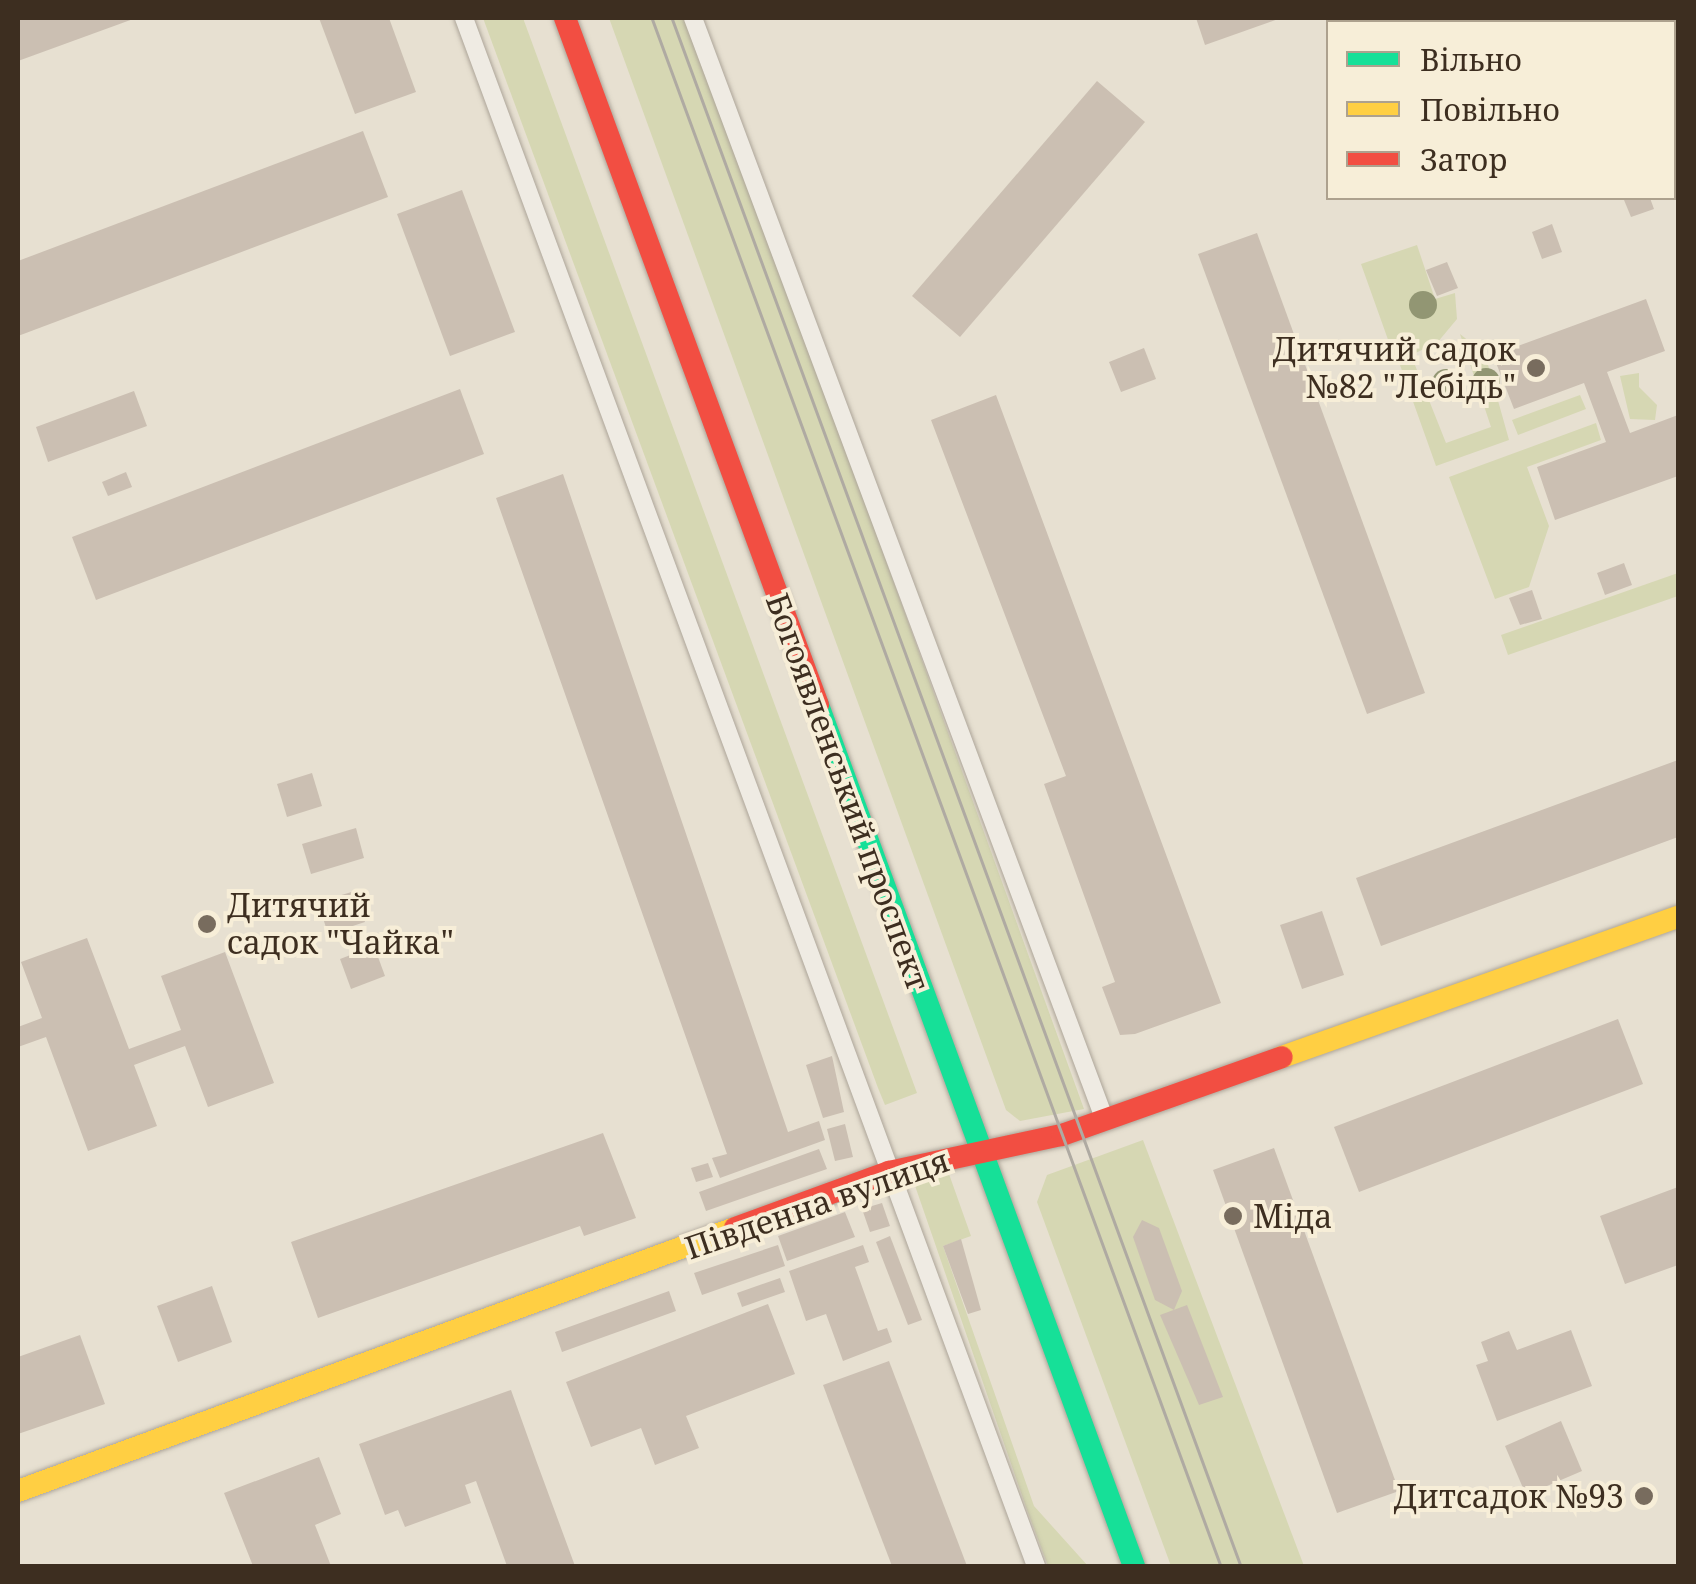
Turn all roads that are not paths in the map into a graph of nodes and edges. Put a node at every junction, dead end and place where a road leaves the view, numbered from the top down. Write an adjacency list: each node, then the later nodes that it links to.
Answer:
1 (464, 18): 7 (lane)
2 (564, 18): 6 (street, Богоявленський проспект)
3 (693, 18): 5 (lane)
4 (1678, 917): 5 (street, Південна вулиця)
5 (1104, 1119): 6 (street, Південна вулиця)
6 (980, 1151): 7 (street, Південна вулиця); 10 (street, Богоявленський проспект)
7 (889, 1172): 8 (street, Південна вулиця); 9 (lane)
8 (18, 1491)
9 (1036, 1566)
10 (1134, 1566)

